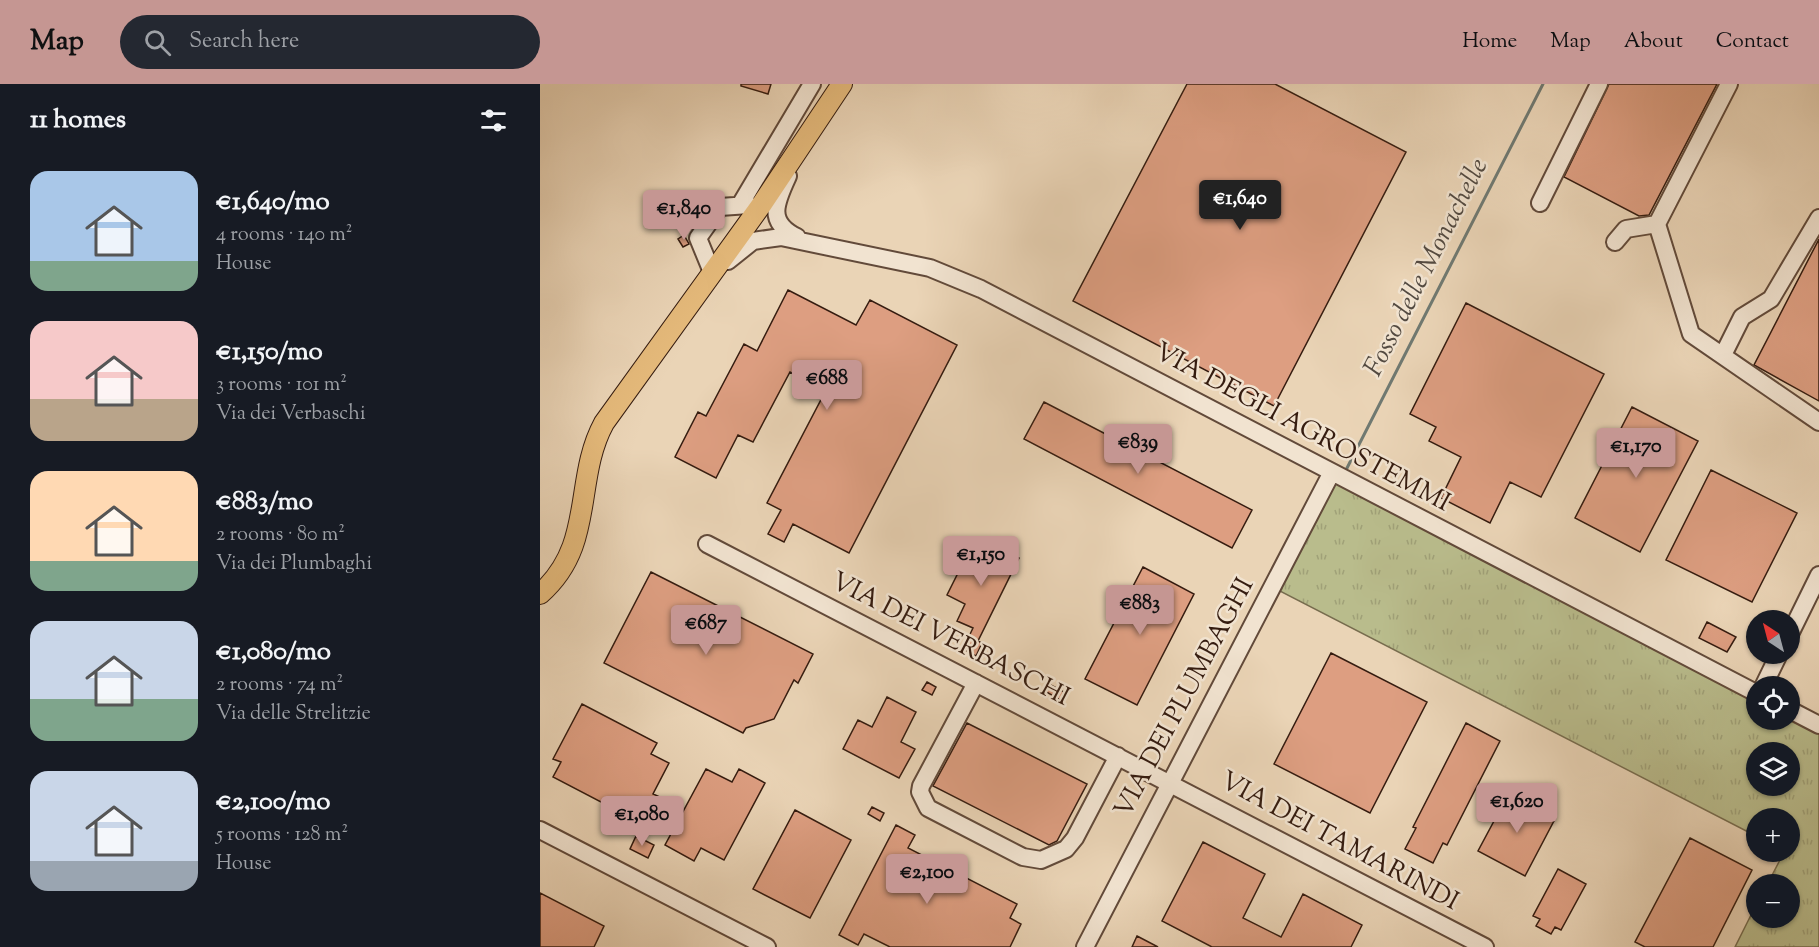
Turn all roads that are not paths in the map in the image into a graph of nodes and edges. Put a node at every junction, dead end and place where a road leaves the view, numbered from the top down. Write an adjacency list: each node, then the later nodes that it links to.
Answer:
1 (812, 84): 8 (street)
2 (842, 84): 5 (main road)
3 (1599, 84): 6 (street)
4 (1730, 84): 10 (street)
5 (803, 145): 7 (main road); 12 (street, VIA DEGLI AGROSTEMMI)
6 (1540, 203)
7 (762, 204): 8 (street); 13 (main road)
8 (740, 206): 13 (street)
9 (1819, 218): 15 (street)
10 (1657, 224): 11 (street); 15 (street)
11 (1615, 242)
12 (812, 243): 14 (street, VIA DEGLI AGROSTEMMI); 17 (street, VIA DEGLI AGROSTEMMI)
13 (712, 272): 14 (main road)
14 (683, 310): 20 (main road)
15 (1723, 355): 16 (street)
16 (1819, 422)
17 (1332, 472): 23 (street, VIA DEGLI AGROSTEMMI); 27 (street, VIA DEI PLUMBAGHI)
18 (707, 544): 22 (street, VIA DEI VERBASCHI)
19 (1819, 575): 21 (street)
20 (540, 594)
21 (1800, 614)
22 (976, 683): 26 (street, VIA DEI VERBASCHI); 26 (street)
23 (1746, 688)
24 (1800, 715): 25 (street)
25 (1819, 725)
26 (1118, 756): 27 (street, VIA DEI VERBASCHI)
27 (1170, 782): 30 (street, VIA DEI PLUMBAGHI); 31 (street, VIA DEI TAMARINDI)
28 (540, 830): 29 (street)
29 (767, 947)
30 (1085, 947)
31 (1485, 947)

